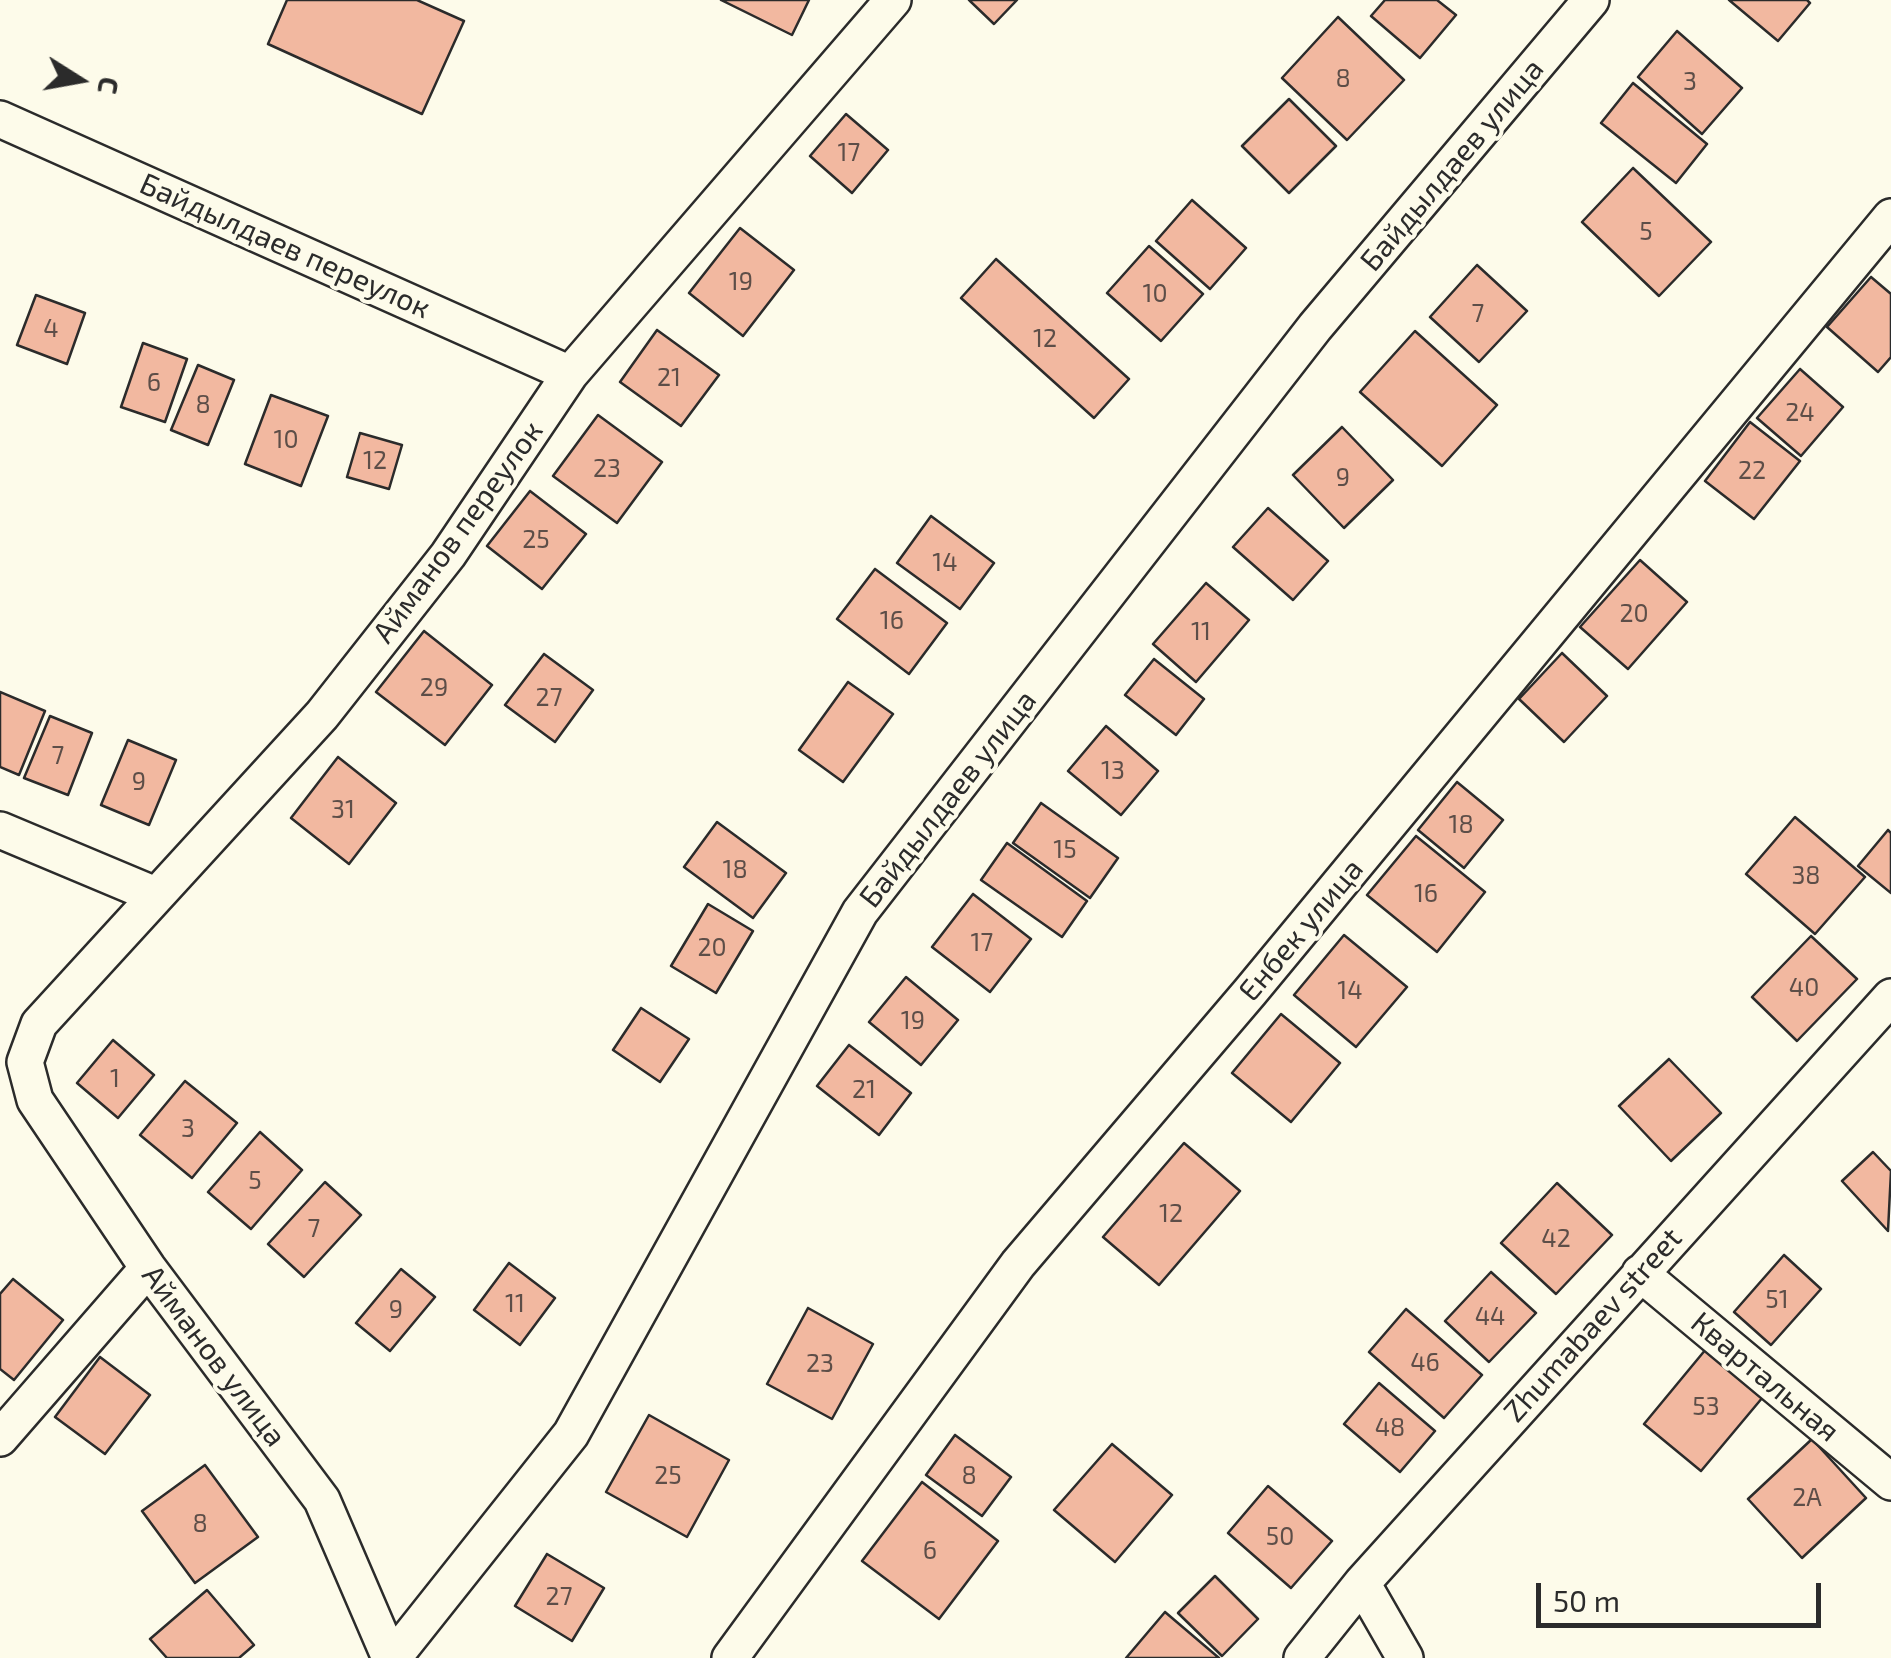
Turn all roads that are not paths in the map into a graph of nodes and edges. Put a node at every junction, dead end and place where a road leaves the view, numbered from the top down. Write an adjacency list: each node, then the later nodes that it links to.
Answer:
1 (893, 0): 5 (street, Айманов переулок)
2 (1591, 0): 15 (street, Байдылдаев улица)
3 (0, 119): 5 (street, Байдылдаев переулок)
4 (1891, 217): 16 (street, Енбек улица)
5 (570, 374): 7 (street, Айманов переулок)
6 (0, 830): 7 (street)
7 (156, 895): 9 (street, Айманов переулок)
8 (1891, 997): 11 (street, Zhumabaev street)
9 (26, 1062): 10 (street, Айманов улица)
10 (148, 1268): 12 (street); 15 (street, Айманов улица)
11 (1640, 1273): 13 (street, Квартальная); 14 (street, Zhumabaev street)
12 (0, 1438)
13 (1891, 1482)
14 (1362, 1583): 17 (street, Zhumabaev street); 18 (street)
15 (391, 1658)
16 (730, 1658)
17 (1302, 1658)
18 (1405, 1658)

